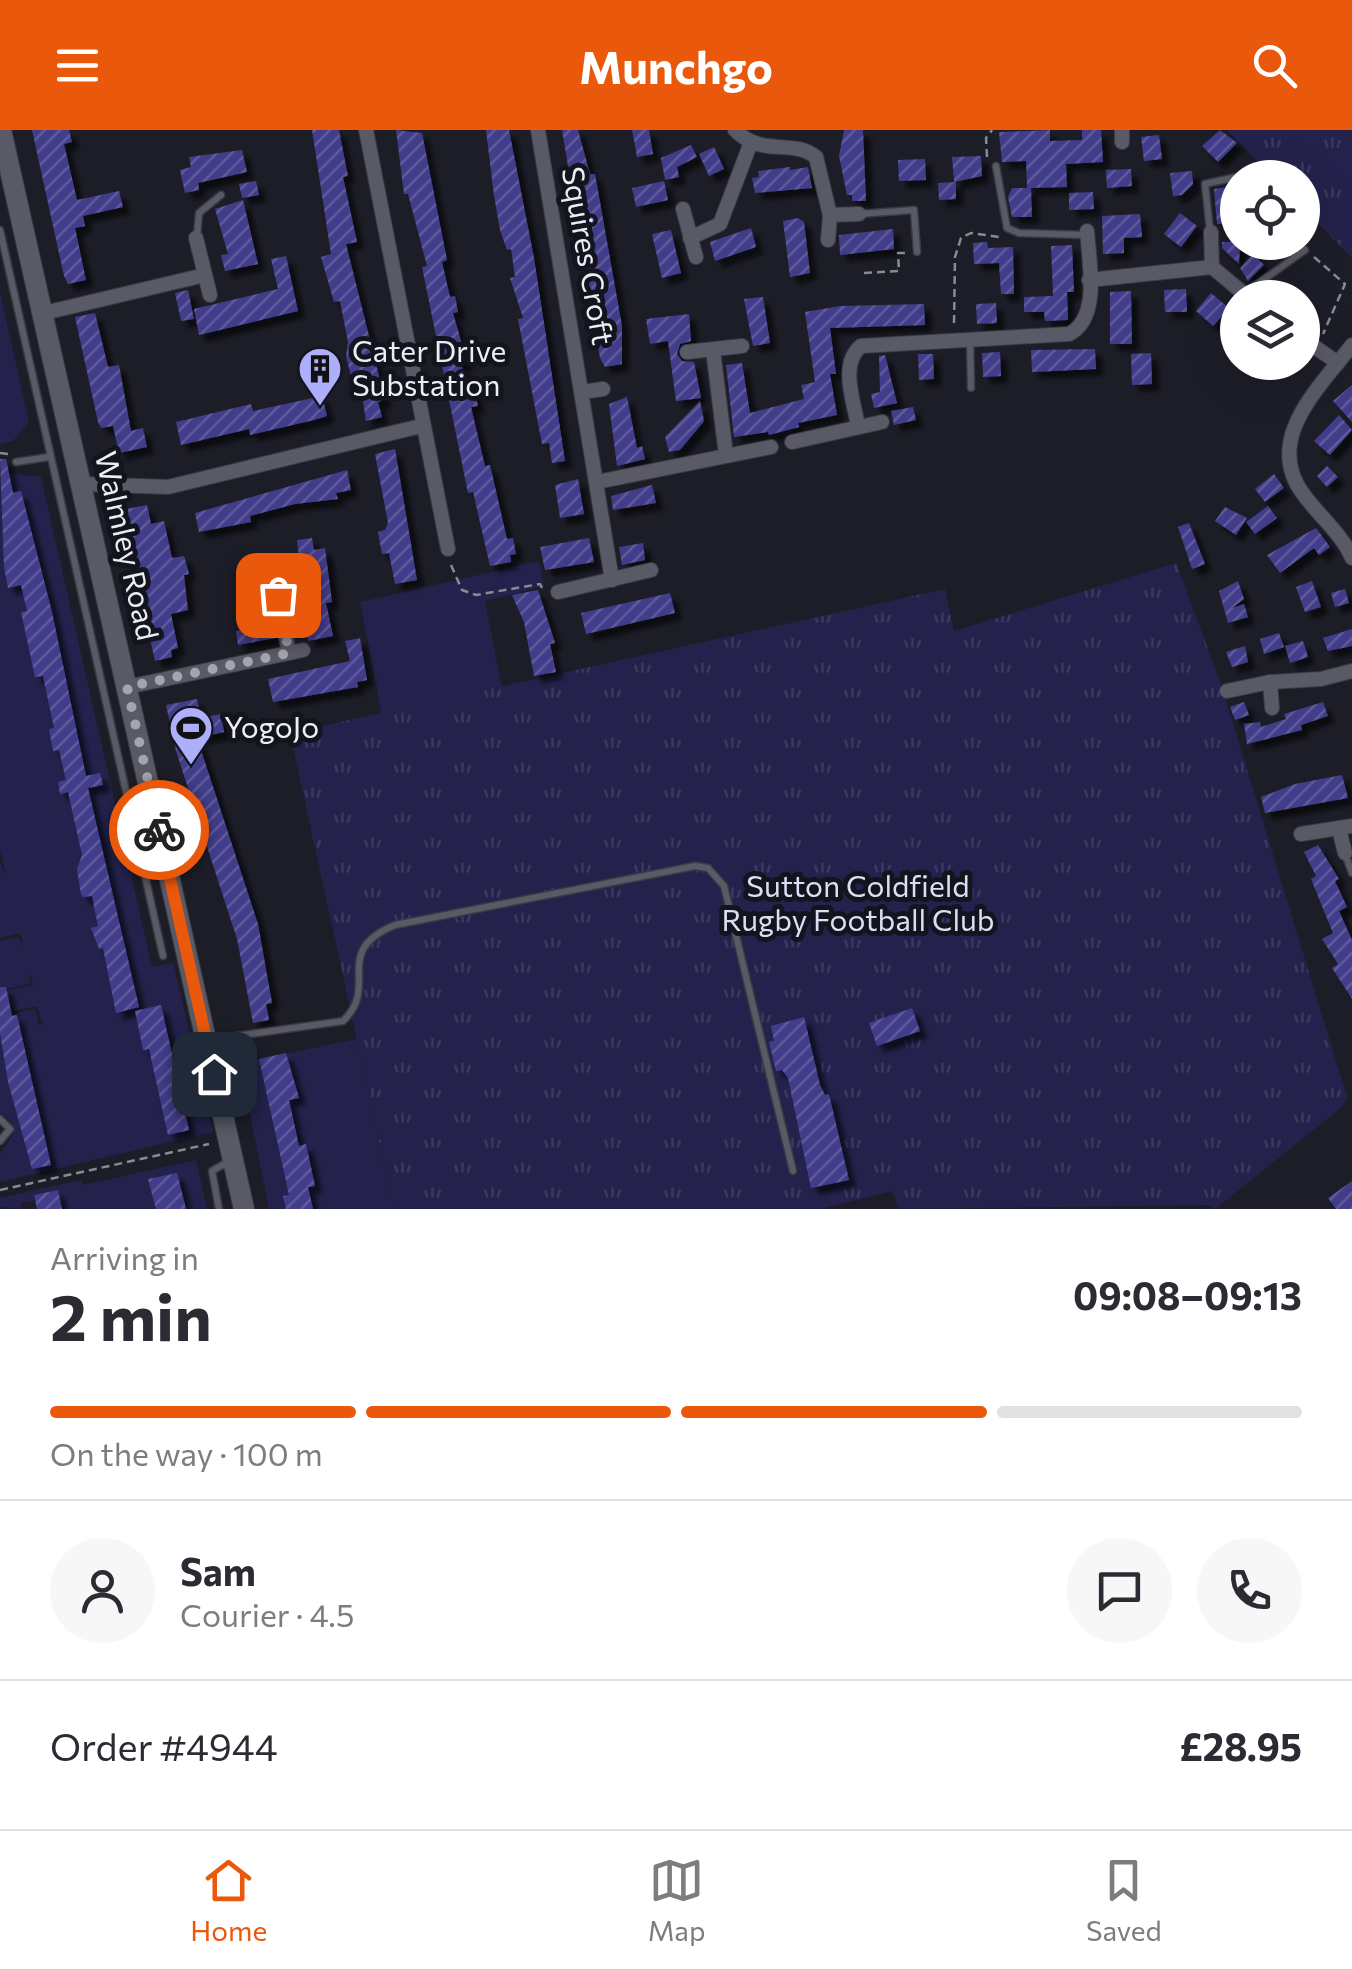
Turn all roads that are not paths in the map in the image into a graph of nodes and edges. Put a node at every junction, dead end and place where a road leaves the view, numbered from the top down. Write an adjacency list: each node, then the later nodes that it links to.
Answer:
1 (1, 130): 29 (main road, Walmley Road)
2 (366, 130): 41 (street)
3 (538, 130): 39 (street, Squires Croft)
4 (735, 130): 5 (street)
5 (750, 145): 12 (street); 18 (street)
6 (996, 166): 10 (lane)
7 (1220, 181): 15 (lane)
8 (222, 194): 17 (lane)
9 (992, 199): 10 (lane)
10 (1001, 199): 16 (lane)
11 (683, 209): 18 (street)
12 (830, 214): 13 (street); 19 (street)
13 (859, 214): 20 (lane)
14 (0, 230): 46 (lane)
15 (1211, 232): 23 (street)
16 (1087, 233): 25 (street)
17 (196, 238): 24 (street)
18 (690, 238): 21 (street)
19 (828, 240)
20 (917, 252)
21 (696, 257)
22 (1292, 260): 27 (lane)
23 (1212, 267): 25 (street); 26 (street)
24 (205, 275): 28 (street); 29 (street)
25 (1089, 280): 30 (street)
26 (1227, 280)
27 (1267, 280)
28 (210, 296)
29 (44, 313): 49 (main road, Walmley Road)
30 (970, 339): 38 (lane); 42 (street)
31 (1352, 345): 36 (street)
32 (742, 346): 33 (street)
33 (712, 350): 35 (street); 45 (street)
34 (1320, 350): 36 (street)
35 (687, 352)
36 (1338, 363): 52 (street)
37 (603, 388): 39 (street, Squires Croft)
38 (972, 388)
39 (582, 392): 50 (street, Squires Croft)
40 (882, 422): 42 (street)
41 (421, 426): 49 (street); 51 (street)
42 (858, 426): 43 (street)
43 (792, 442)
44 (771, 447): 45 (street)
45 (726, 455): 50 (street)
46 (49, 457): 47 (lane); 48 (lane)
47 (16, 462)
48 (52, 470): 49 (lane); 67 (lane)
49 (80, 474): 59 (main road, Walmley Road)
50 (596, 482): 54 (street, Squires Croft)
51 (448, 549)
52 (1351, 550)
53 (650, 570): 54 (street)
54 (612, 580): 55 (street)
55 (558, 592)
56 (278, 595): 59 (street)
57 (1352, 671): 58 (street)
58 (1270, 682): 60 (street); 61 (street)
59 (127, 687): 66 (main road, Walmley Road)
60 (1227, 691)
61 (1272, 708)
62 (1345, 827): 63 (street); 64 (street)
63 (1301, 834)
64 (1345, 853): 65 (lane)
65 (1352, 873)
66 (183, 938): 67 (lane); 69 (main road, Walmley Road)
67 (160, 944): 68 (lane)
68 (163, 956)
69 (206, 1040): 72 (main road, Walmley Road); 73 (lane)
70 (0, 1119): 71 (lane)
71 (0, 1141)
72 (232, 1159): 74 (lane); 75 (main road, Walmley Road)
73 (793, 1171)
74 (218, 1209)
75 (244, 1209)

